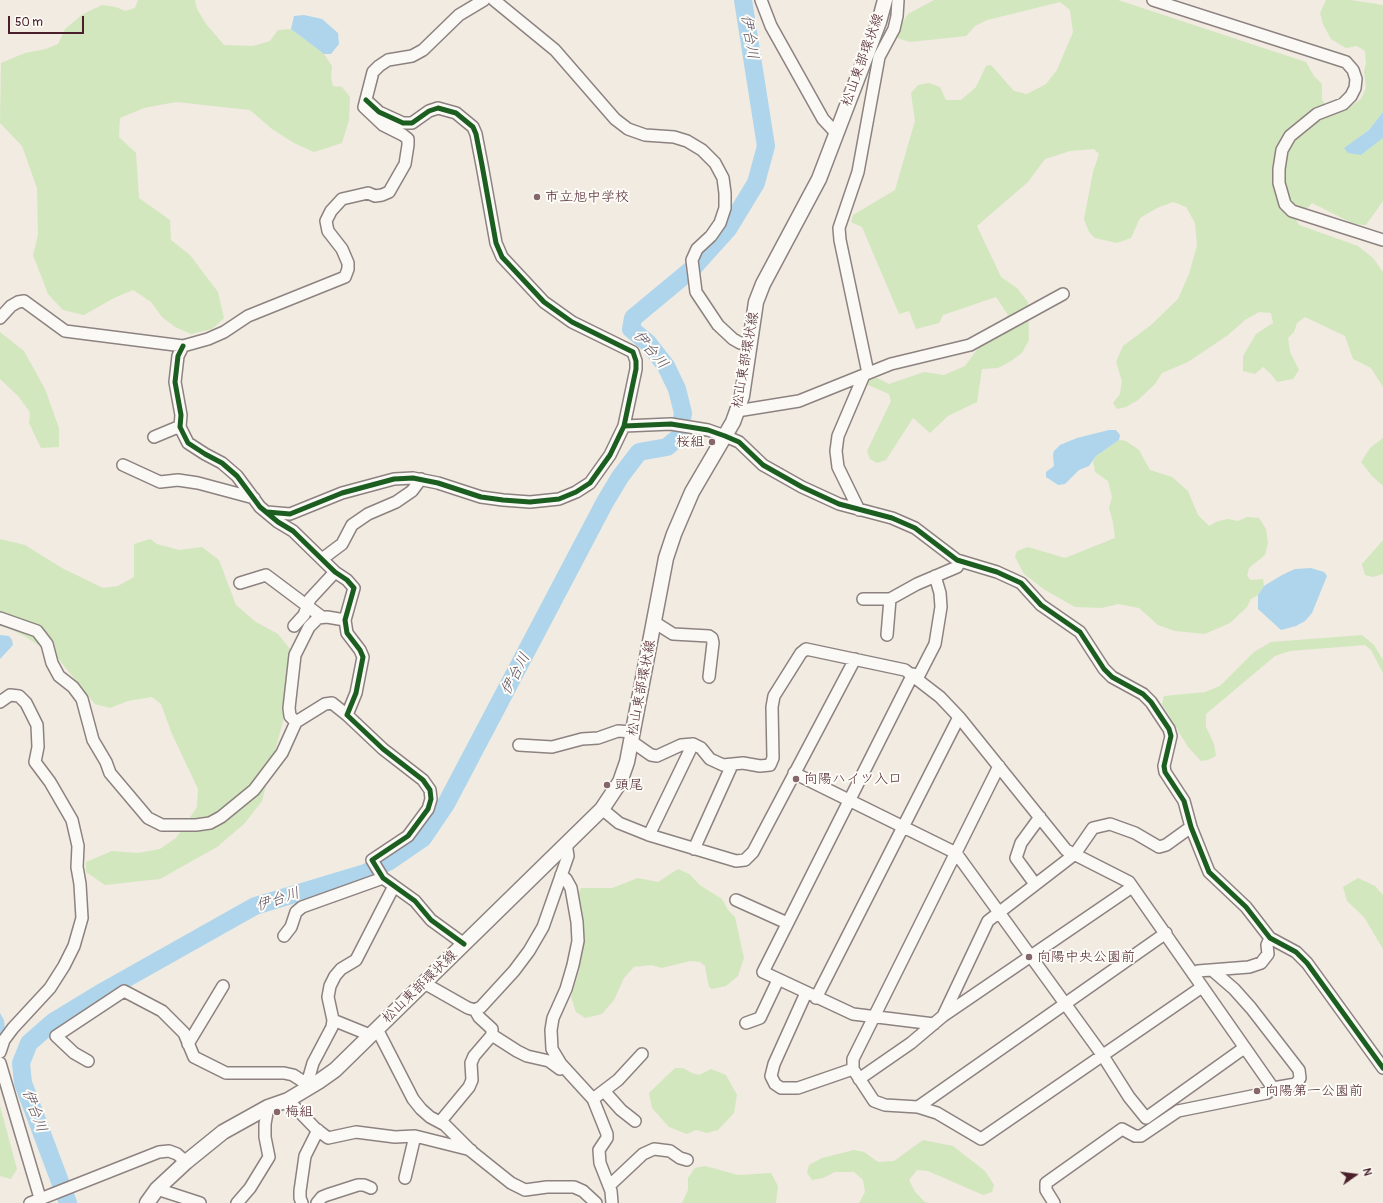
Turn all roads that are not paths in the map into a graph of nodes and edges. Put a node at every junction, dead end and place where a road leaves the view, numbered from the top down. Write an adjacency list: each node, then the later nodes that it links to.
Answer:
1 (484, 0): 7 (street)
2 (494, 0): 12 (street)
3 (761, 0): 8 (street)
4 (885, 0): 8 (main road, 松山東部環状線)
5 (898, 0): 14 (street)
6 (1153, 0): 9 (street)
7 (366, 100): 13 (street); 17 (street)
8 (836, 134): 12 (main road, 松山東部環状線)
9 (1383, 240)
10 (1063, 294): 14 (street)
11 (0, 318): 13 (street)
12 (749, 343): 15 (main road, 松山東部環状線)
13 (184, 346): 16 (street)
14 (866, 374): 15 (street); 23 (street)
15 (738, 411): 18 (main road, 松山東部環状線)
16 (175, 425): 19 (street); 22 (street)
17 (624, 426): 18 (street); 21 (street)
18 (725, 436): 23 (street); 36 (main road, 松山東部環状線)
19 (154, 437)
20 (123, 465): 22 (street)
21 (421, 479): 24 (street); 25 (street)
22 (254, 498): 24 (street)
23 (859, 510): 26 (street)
24 (267, 512): 25 (street)
25 (322, 559): 27 (street)
26 (960, 561): 28 (street); 55 (street)
27 (335, 572): 32 (street); 35 (street)
28 (935, 576): 30 (street); 41 (street)
29 (240, 583): 32 (street)
30 (890, 599): 31 (street); 38 (street)
31 (863, 600)
32 (308, 605): 34 (street); 37 (street)
33 (0, 618): 45 (street)
34 (322, 618): 35 (street); 45 (street)
35 (346, 620): 43 (street)
36 (654, 622): 40 (street); 46 (main road, 松山東部環状線)
37 (294, 626)
38 (887, 635)
39 (855, 659): 41 (street); 49 (street); 51 (street)
40 (708, 677)
41 (915, 677): 44 (street); 52 (street)
42 (0, 702): 93 (street)
43 (347, 715): 45 (street); 63 (street)
44 (959, 717): 50 (street); 56 (street)
45 (296, 722)
46 (632, 737): 47 (street); 48 (street); 53 (main road, 松山東部環状線)
47 (693, 744): 49 (street); 57 (street)
48 (519, 745)
49 (732, 764): 59 (street)
50 (999, 766): 54 (street); 60 (street)
51 (794, 773): 52 (street); 59 (street)
52 (849, 801): 56 (street); 69 (street)
53 (602, 809): 57 (street); 58 (main road, 松山東部環状線)
54 (1040, 817): 61 (street); 64 (street)
55 (1191, 827): 61 (street); 72 (street)
56 (903, 828): 60 (street); 81 (street)
57 (649, 835): 59 (street)
58 (566, 843): 62 (street); 73 (main road, 松山東部環状線)
59 (694, 849)
60 (956, 853): 68 (street); 85 (street)
61 (1075, 854): 64 (street); 66 (street)
62 (561, 875): 83 (street); 100 (street)
63 (382, 876): 65 (street); 71 (street)
64 (1035, 884): 68 (street)
65 (394, 886): 73 (street); 86 (street)
66 (1132, 887): 70 (street); 74 (street)
67 (736, 900): 69 (street)
68 (998, 912): 74 (street); 84 (street)
69 (787, 923): 77 (street)
70 (1166, 933): 76 (street); 82 (street)
71 (284, 936)
72 (1270, 938): 75 (street); 98 (street)
73 (464, 944): 78 (main road, 松山東部環状線)
74 (1031, 958): 82 (street); 84 (street)
75 (1212, 970): 76 (street); 102 (street)
76 (1193, 974): 80 (street)
77 (778, 980): 81 (street); 87 (street)
78 (424, 983): 83 (street); 89 (main road, 松山東部環状線)
79 (223, 986): 91 (street)
80 (1202, 987): 92 (street); 95 (street)
81 (811, 996): 85 (street); 99 (street)
82 (1064, 1004): 95 (street); 106 (street)
83 (475, 1010): 90 (street)
84 (944, 1016): 88 (street)
85 (874, 1018): 88 (street); 99 (street)
86 (333, 1020): 89 (street); 101 (street)
87 (746, 1023)
88 (934, 1024): 99 (street)
89 (374, 1032): 101 (main road, 松山東部環状線); 109 (street)
90 (492, 1034): 100 (street); 109 (street)
91 (188, 1044): 96 (street); 101 (street)
92 (1244, 1048): 95 (street); 102 (street)
93 (0, 1052)
94 (642, 1054): 103 (street)
95 (1103, 1056): 106 (street)
96 (88, 1061)
97 (0, 1063): 119 (street)
98 (1383, 1068)
99 (856, 1074): 106 (street)
100 (571, 1075): 104 (street)
101 (308, 1086): 105 (main road, 松山東部環状線)
102 (1273, 1088): 127 (street)
103 (604, 1091): 104 (street); 108 (street)
104 (593, 1099): 116 (street)
105 (288, 1100): 107 (main road, 松山東部環状線); 110 (street)
106 (918, 1106)
107 (268, 1107): 114 (main road, 松山東部環状線); 122 (street)
108 (635, 1121)
109 (440, 1122): 112 (street)
110 (318, 1130): 111 (street); 123 (street)
111 (416, 1136): 112 (street); 115 (street)
112 (471, 1151): 125 (street)
113 (687, 1160): 116 (street)
114 (186, 1162): 118 (main road, 松山東部環状線); 119 (street)
115 (405, 1178)
116 (610, 1185): 126 (street)
117 (371, 1188): 124 (street)
118 (157, 1189): 120 (main road, 松山東部環状線); 121 (street)
119 (35, 1200)
120 (147, 1203)
121 (200, 1203)
122 (237, 1203)
123 (302, 1203)
124 (317, 1203)
125 (596, 1203)
126 (612, 1203)
127 (1054, 1203)

